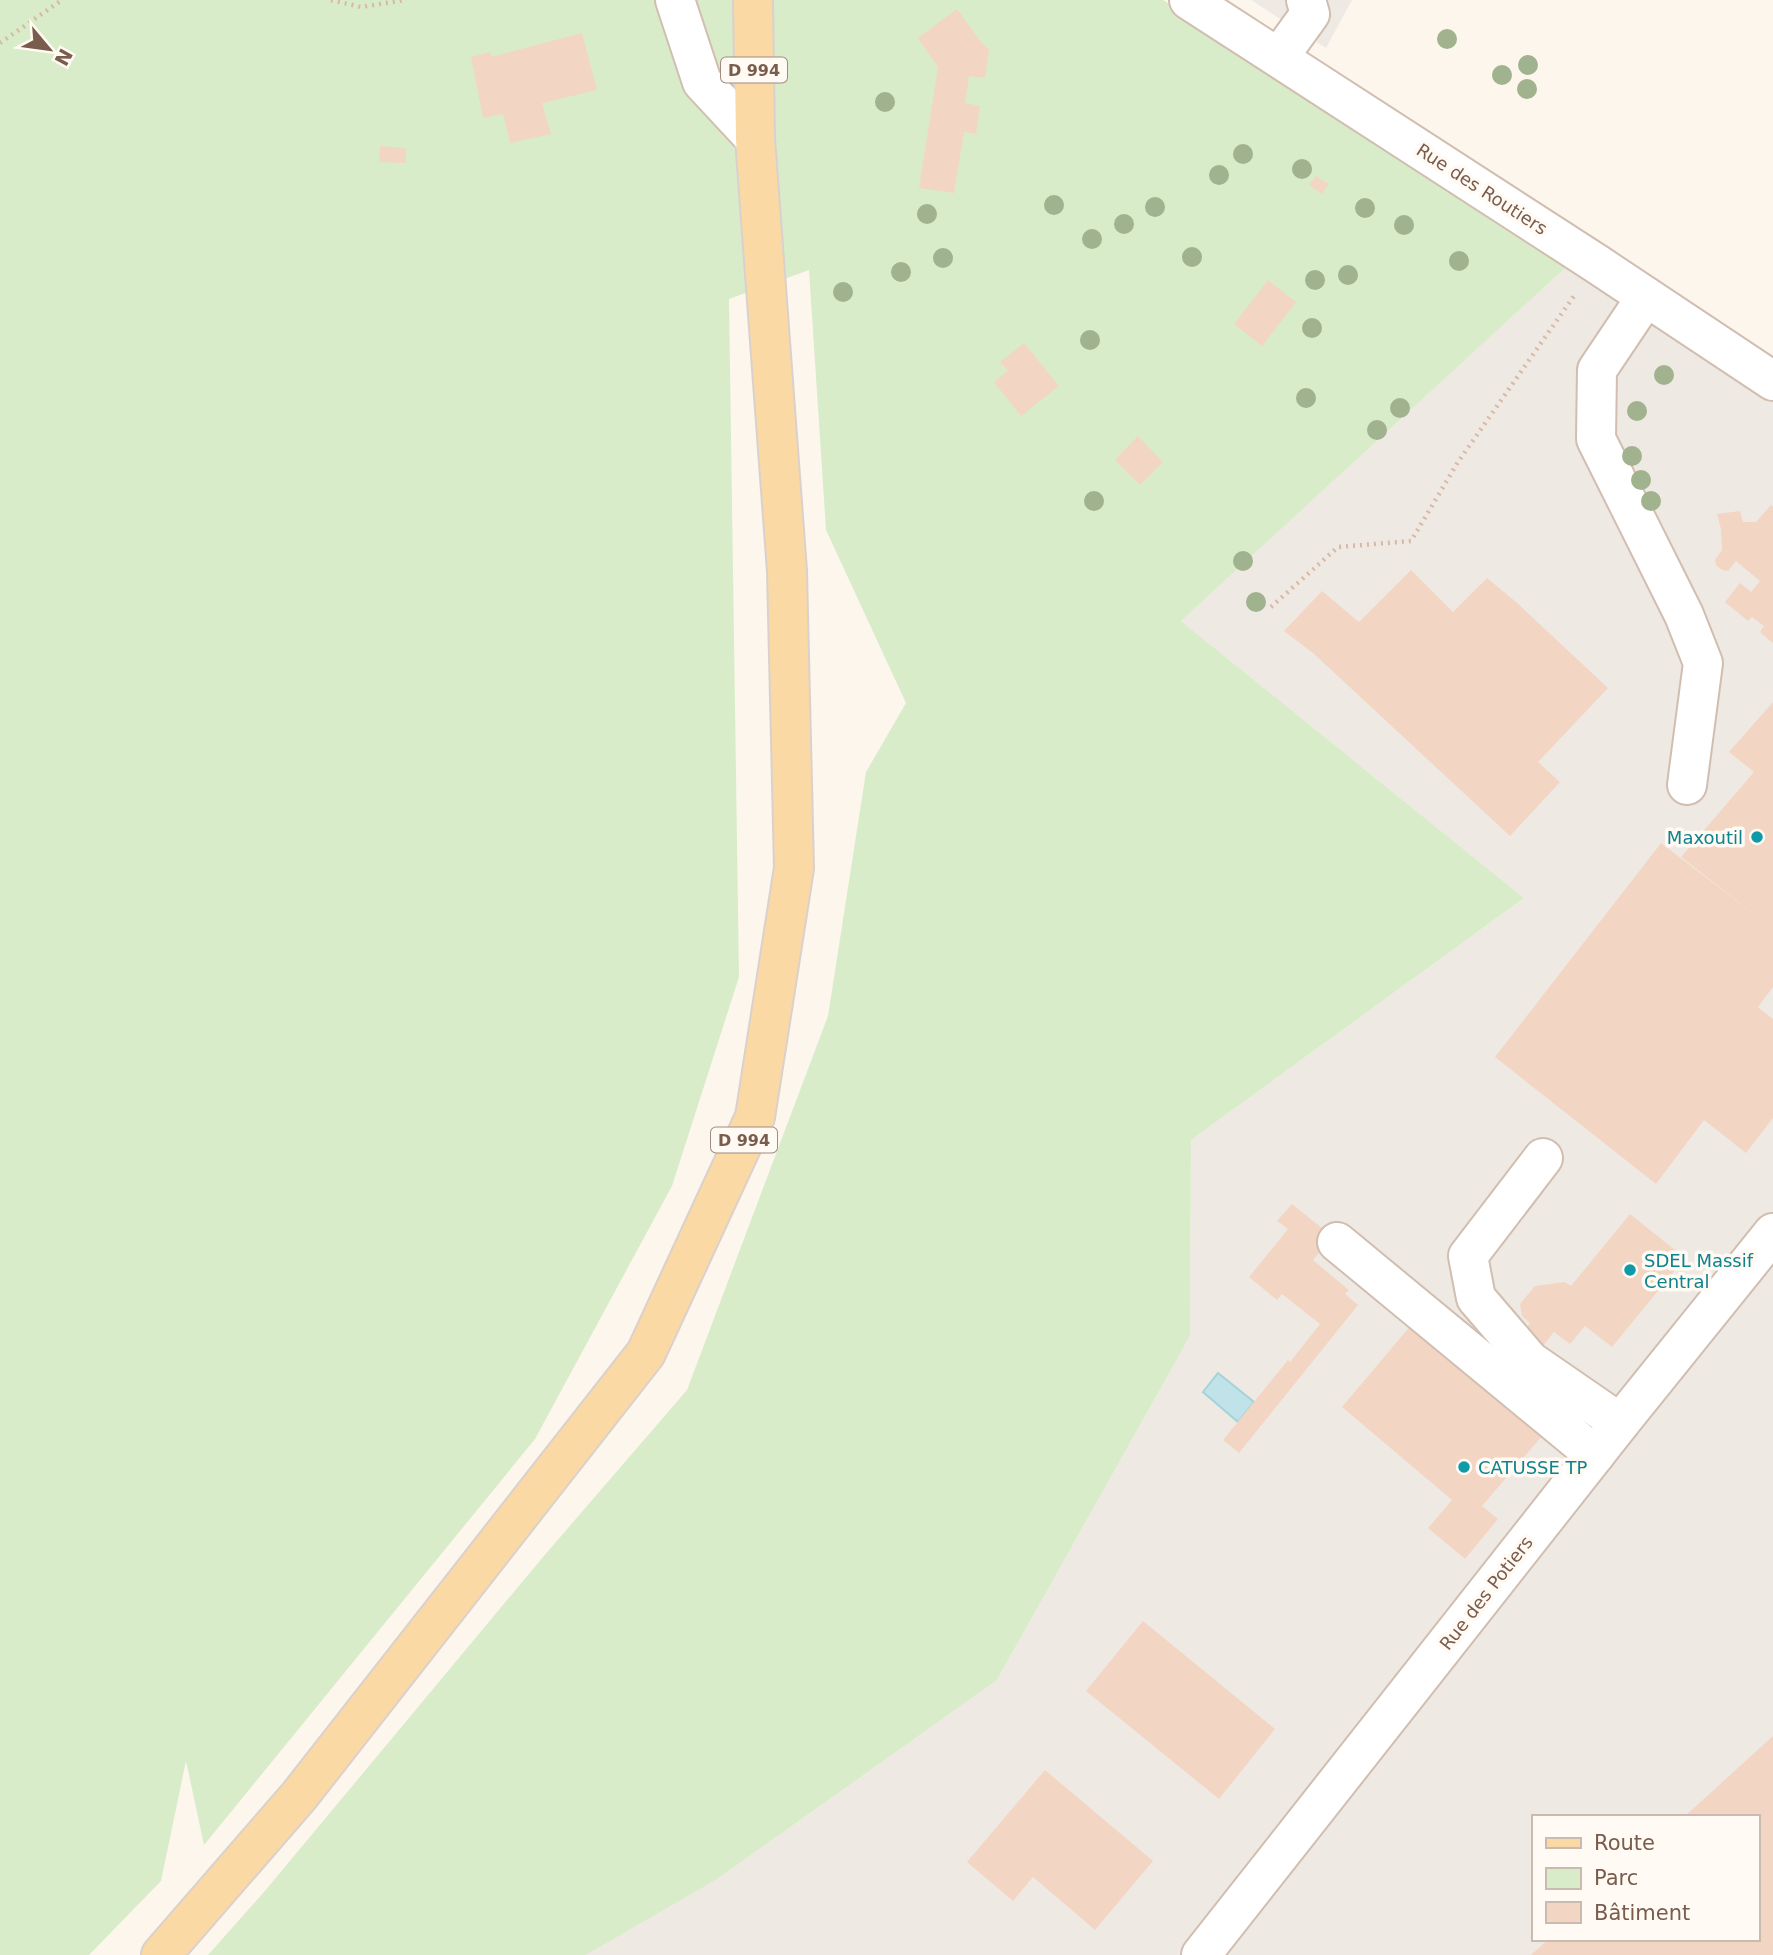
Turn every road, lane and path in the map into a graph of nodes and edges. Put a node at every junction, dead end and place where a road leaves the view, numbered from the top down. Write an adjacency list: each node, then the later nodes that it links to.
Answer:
1 (62, 0): 8 (path)
2 (331, 0): 3 (path)
3 (405, 0)
4 (676, 0): 10 (street)
5 (753, 0): 10 (main road, D 994)
6 (1189, 0): 9 (street, Rue des Routiers)
7 (1312, 5): 9 (street)
8 (0, 43)
9 (1279, 57): 11 (street, Rue des Routiers)
10 (755, 139): 21 (main road, D 994)
11 (1597, 264): 12 (street, Rue des Routiers); 14 (path)
12 (1646, 296): 13 (street, Rue des Routiers); 15 (street)
13 (1773, 381)
14 (1271, 607)
15 (1687, 785)
16 (1543, 1158): 19 (street)
17 (1773, 1233): 19 (street, Rue des Potiers)
18 (1337, 1242): 20 (street)
19 (1620, 1423): 20 (street, Rue des Potiers)
20 (1595, 1455): 22 (street, Rue des Potiers)
21 (161, 1955)
22 (1201, 1955)

